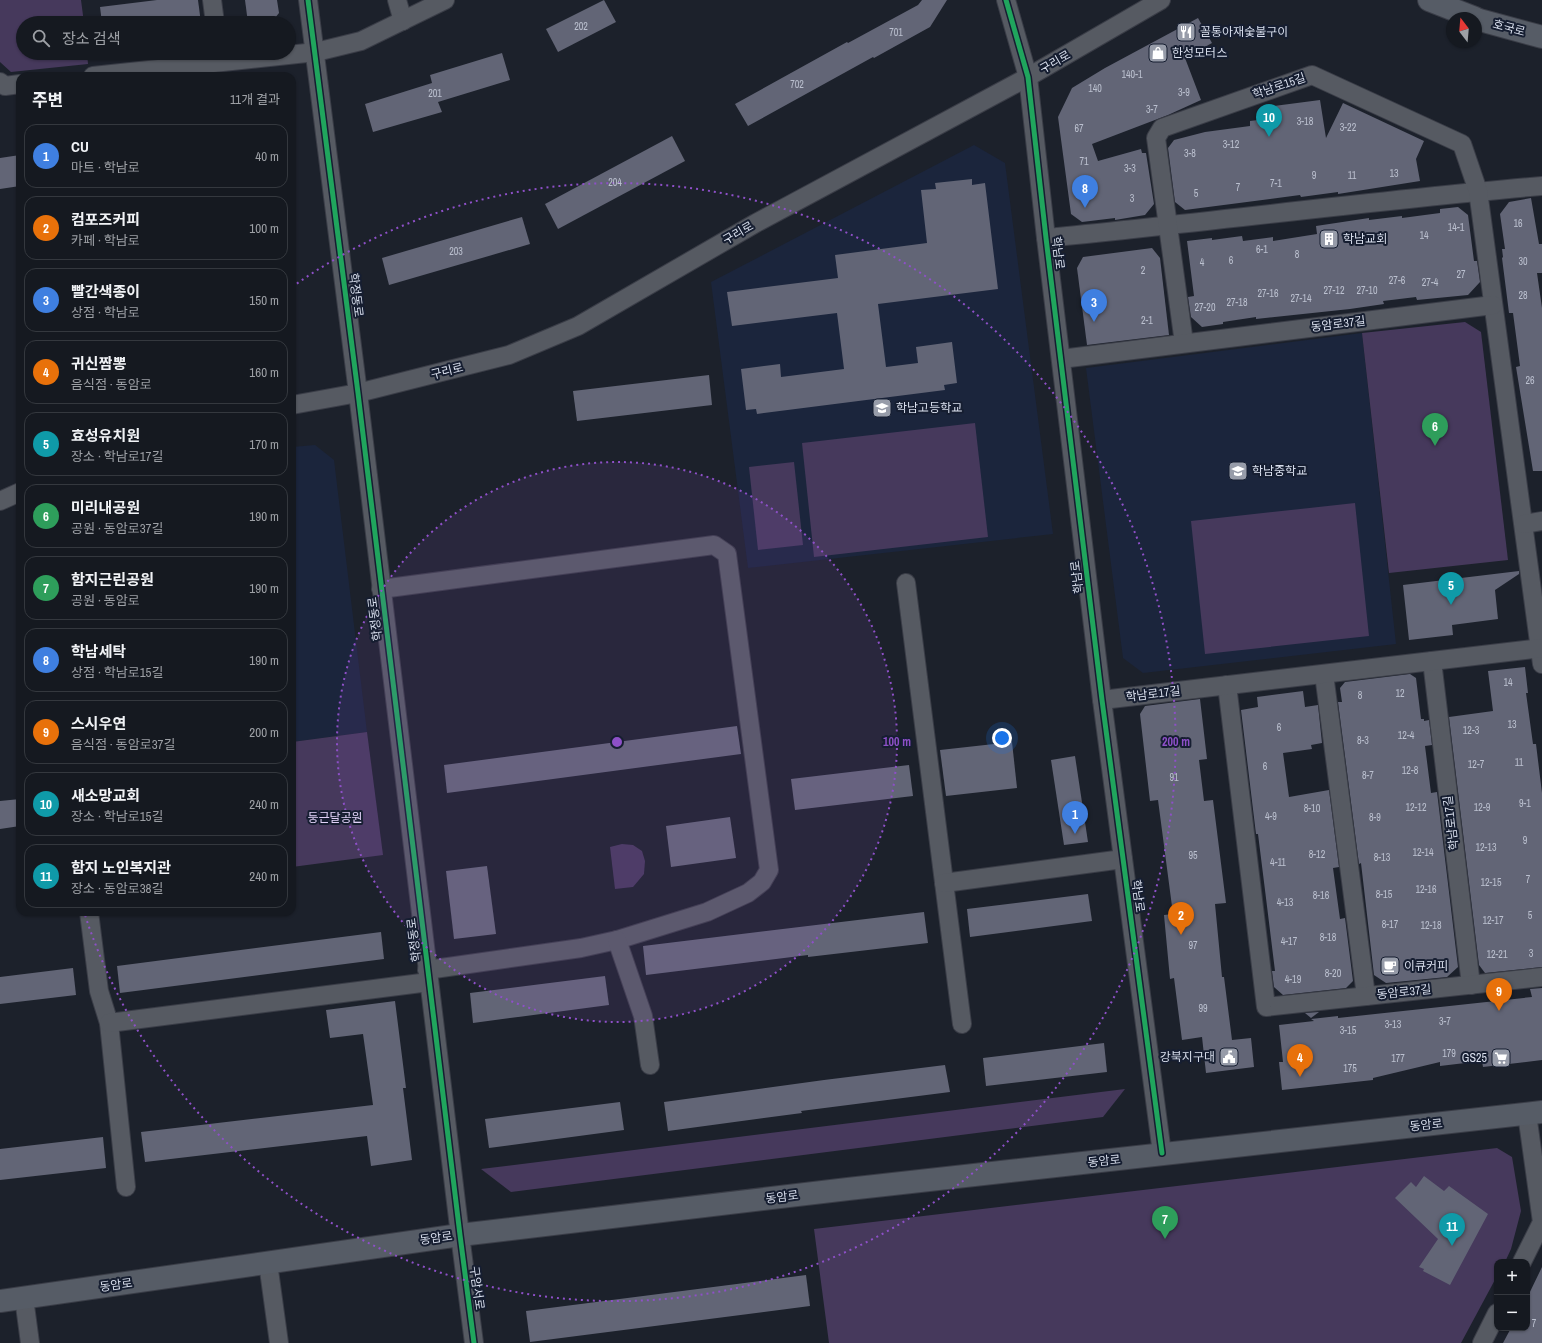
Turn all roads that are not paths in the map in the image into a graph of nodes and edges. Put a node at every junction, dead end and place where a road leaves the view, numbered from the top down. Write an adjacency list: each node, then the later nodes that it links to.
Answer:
1 (212, 0): 9 (street)
2 (308, 0): 15 (street, 학정동로)
3 (397, 0): 11 (street)
4 (445, 0): 11 (street)
5 (1006, 0): 19 (street, 학남로)
6 (1161, 0): 19 (street, 구리로)
7 (1429, 0): 8 (main road, 호국로)
8 (1460, 12)
9 (214, 16)
10 (1482, 20): 13 (main road, 호국로)
11 (403, 21): 15 (street)
12 (1482, 21): 14 (main road)
13 (1542, 37)
14 (1542, 45)
15 (316, 52): 16 (street); 29 (street, 학정동로)
16 (296, 53)
17 (204, 60): 18 (street)
18 (121, 72)
19 (1028, 77): 25 (street, 학남로); 29 (street, 구리로)
20 (0, 82): 21 (street)
21 (16, 85)
22 (1542, 186): 23 (street)
23 (1478, 191): 24 (street); 24 (street, 학남로15길); 26 (street)
24 (1168, 226): 25 (street); 27 (street, 학남로15길)
25 (1046, 238): 28 (street, 학남로)
26 (1493, 305): 27 (street, 동암로37길); 34 (street)
27 (1184, 343): 28 (street, 동암로37길)
28 (1061, 358): 41 (street, 학남로)
29 (358, 393): 30 (street, 구리로); 36 (street, 학정동로)
30 (296, 404)
31 (16, 494): 32 (street)
32 (0, 501)
33 (1542, 522): 34 (street)
34 (1524, 524): 37 (street)
35 (906, 583): 43 (street)
36 (381, 589): 45 (street); 46 (street, 학정동로)
37 (1541, 653): 38 (street, 학남로17길)
38 (1432, 661): 39 (street, 학남로17길); 48 (street, 학남로17길)
39 (1324, 674): 40 (street, 학남로17길); 49 (street)
40 (1227, 685): 41 (street, 학남로17길); 49 (street, 동암로37길)
41 (1102, 700): 42 (street, 학남로)
42 (1123, 859): 43 (street); 54 (street, 학남로)
43 (944, 883): 51 (street)
44 (90, 916): 50 (street)
45 (617, 940): 46 (street); 52 (street)
46 (428, 976): 50 (street); 57 (street, 학정동로)
47 (1542, 977): 48 (street, 동암로37길)
48 (1471, 985): 49 (street, 동암로37길)
49 (1366, 996)
50 (109, 1023): 55 (street)
51 (962, 1024)
52 (650, 1065)
53 (1534, 1113): 54 (main road, 동암로); 56 (street)
54 (1162, 1153): 57 (main road, 동암로)
55 (126, 1187)
56 (1542, 1222): 58 (street)
57 (460, 1235): 59 (main road, 동암로); 65 (street, 구암서로)
58 (1524, 1259)
59 (268, 1263): 60 (main road, 동암로); 64 (street)
60 (24, 1298): 61 (main road, 동암로); 63 (street)
61 (0, 1301)
62 (1494, 1319): 66 (street)
63 (30, 1343)
64 (279, 1343)
65 (474, 1343)
66 (1482, 1343)

